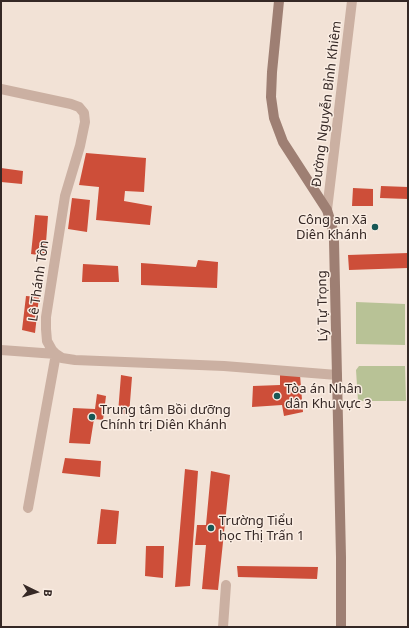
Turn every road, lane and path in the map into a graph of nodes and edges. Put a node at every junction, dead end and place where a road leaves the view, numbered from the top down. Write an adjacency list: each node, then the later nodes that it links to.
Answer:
1 (279, 1): 4 (street, Lý Tự Trọng)
2 (352, 1): 4 (street, Đường Nguyễn Bỉnh Khiêm)
3 (1, 90): 6 (street, Lê Thánh Tôn)
4 (327, 210): 7 (street, Lý Tự Trọng)
5 (1, 350): 6 (street)
6 (56, 354): 7 (street); 8 (street)
7 (337, 375): 11 (street, Lý Tự Trọng)
8 (28, 508)
9 (226, 585): 10 (street)
10 (223, 627)
11 (341, 627)

